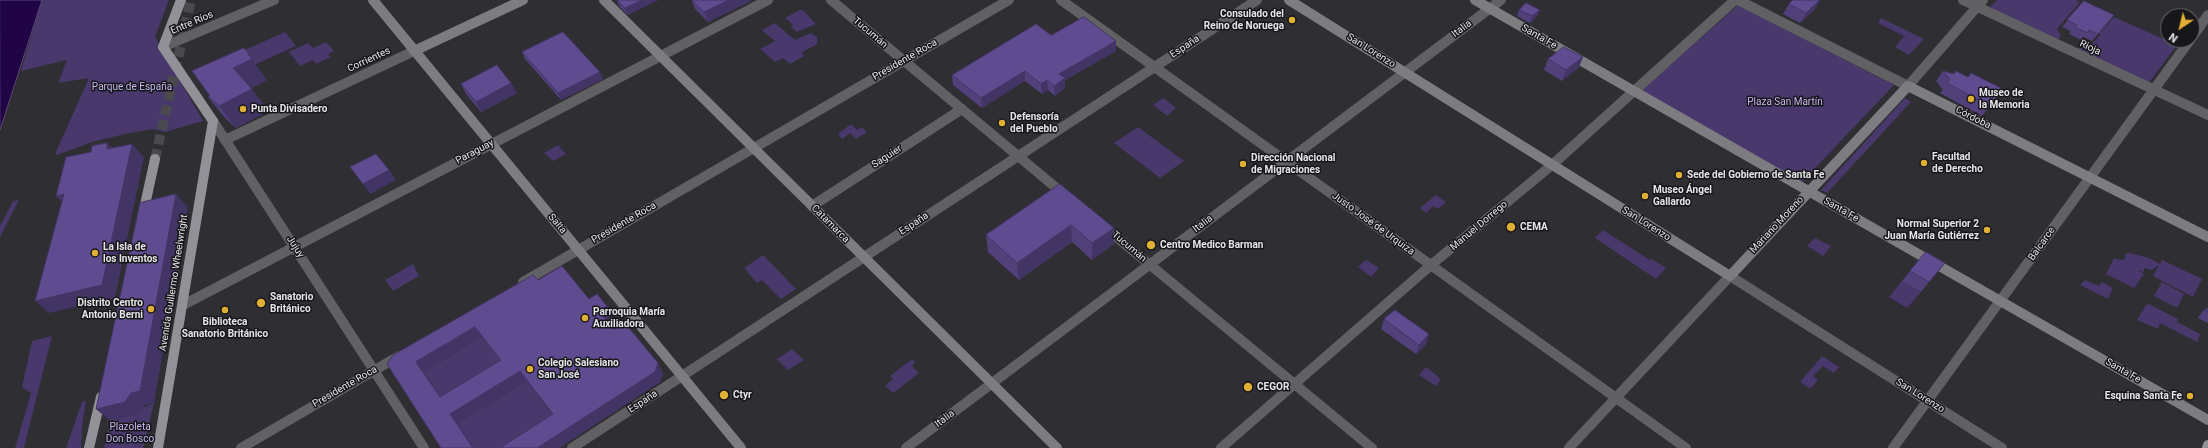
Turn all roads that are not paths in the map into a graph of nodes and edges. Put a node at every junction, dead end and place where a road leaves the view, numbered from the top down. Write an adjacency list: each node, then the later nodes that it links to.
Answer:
1 (181, 0): 21 (main road)
2 (274, 0): 21 (street, Entre Ríos)
3 (373, 0): 23 (main road, Salta)
4 (523, 0): 23 (main road, Corrientes)
5 (604, 0): 24 (main road, Catamarca)
6 (768, 0): 24 (street, Paraguay)
7 (830, 0): 25 (street, Tucumán)
8 (1009, 0): 25 (street, Presidente Roca)
9 (1061, 0): 26 (street, Justo José de Urquiza)
10 (1257, 0): 26 (street, España)
11 (1289, 0): 27 (main road, San Lorenzo)
12 (1475, 0): 18 (main road, Santa Fe)
13 (1501, 0): 18 (street, Italia)
14 (1735, 0): 30 (street, Manuel Dorrego)
15 (1738, 0): 28 (street, Córdoba)
16 (1964, 0): 17 (street, Rioja)
17 (1980, 3): 28 (street, Mariano Moreno); 29 (street, Rioja)
18 (1490, 8): 27 (street, Italia); 30 (main road, Santa Fe)
19 (2208, 15): 20 (street)
20 (2200, 26)
21 (163, 47): 33 (main road, Jujuy)
22 (2184, 48): 29 (street, Balcarce)
23 (414, 51): 34 (street, Corrientes); 35 (main road, Salta)
24 (660, 56): 35 (street, Paraguay); 36 (main road, Catamarca)
25 (904, 61): 31 (street, Tucumán); 36 (street, Presidente Roca)
26 (1154, 67): 37 (street, España); 39 (street, Justo José de Urquiza)
27 (1405, 72): 39 (street, Italia); 40 (main road, San Lorenzo)
28 (1908, 86): 41 (main road, Córdoba); 42 (main road, Mariano Moreno)
29 (2153, 89): 32 (street, Rioja); 41 (street, Balcarce)
30 (1634, 91): 40 (street, Manuel Dorrego); 42 (main road, Santa Fe)
31 (962, 109): 37 (street, Tucumán); 44 (street, Saguier)
32 (2208, 115)
33 (213, 121): 34 (street, Jujuy); 56 (main road, Avenida Guillermo Wheelwright)
34 (225, 140): 48 (street, Jujuy)
35 (490, 144): 48 (street, Paraguay); 49 (main road, Salta)
36 (753, 147): 44 (main road, Catamarca); 49 (street, Presidente Roca)
37 (1018, 156): 43 (street, Tucumán); 50 (street, España)
38 (155, 159): 46 (main road)
39 (1286, 161): 51 (street, Italia); 52 (street, Justo José de Urquiza)
40 (1552, 165): 52 (street, Manuel Dorrego); 53 (main road, San Lorenzo)
41 (2089, 177): 47 (main road, Córdoba); 55 (street, Balcarce)
42 (1808, 191): 53 (main road, Mariano Moreno); 55 (main road, Santa Fe)
43 (1072, 200)
44 (812, 206): 50 (main road, Catamarca)
45 (1095, 219): 51 (street, Tucumán)
46 (142, 221)
47 (2208, 237)
48 (294, 246): 56 (street, Paraguay); 58 (street, Jujuy)
49 (578, 250): 54 (street, Presidente Roca); 59 (main road, Salta)
50 (864, 257): 59 (street, España); 60 (main road, Catamarca)
51 (1149, 264): 60 (street, Italia); 61 (street, Tucumán)
52 (1431, 265): 61 (street, Manuel Dorrego); 63 (street, Justo José de Urquiza)
53 (1730, 276): 63 (street, Mariano Moreno); 64 (street, San Lorenzo)
54 (516, 286)
55 (2001, 302): 64 (street, Balcarce); 65 (main road, Santa Fe)
56 (183, 305): 67 (main road, Avenida Guillermo Wheelwright)
57 (407, 351): 58 (street, Presidente Roca)
58 (373, 371): 68 (street, Presidente Roca); 69 (street, Jujuy)
59 (682, 377): 70 (street, España); 71 (main road, Salta)
60 (991, 383): 72 (street, Italia); 73 (main road, Catamarca)
61 (1293, 384): 74 (street, Manuel Dorrego); 75 (street, Tucumán)
62 (104, 386): 66 (main road)
63 (1616, 398): 76 (street, Mariano Moreno); 77 (street, Justo José de Urquiza)
64 (1927, 401): 78 (street, Balcarce); 79 (street, San Lorenzo)
65 (2208, 420)
66 (89, 448)
67 (158, 448)
68 (241, 448)
69 (424, 448)
70 (572, 448)
71 (741, 448)
72 (906, 448)
73 (1057, 448)
74 (1221, 448)
75 (1372, 448)
76 (1569, 448)
77 (1686, 448)
78 (1893, 448)
79 (2002, 448)

